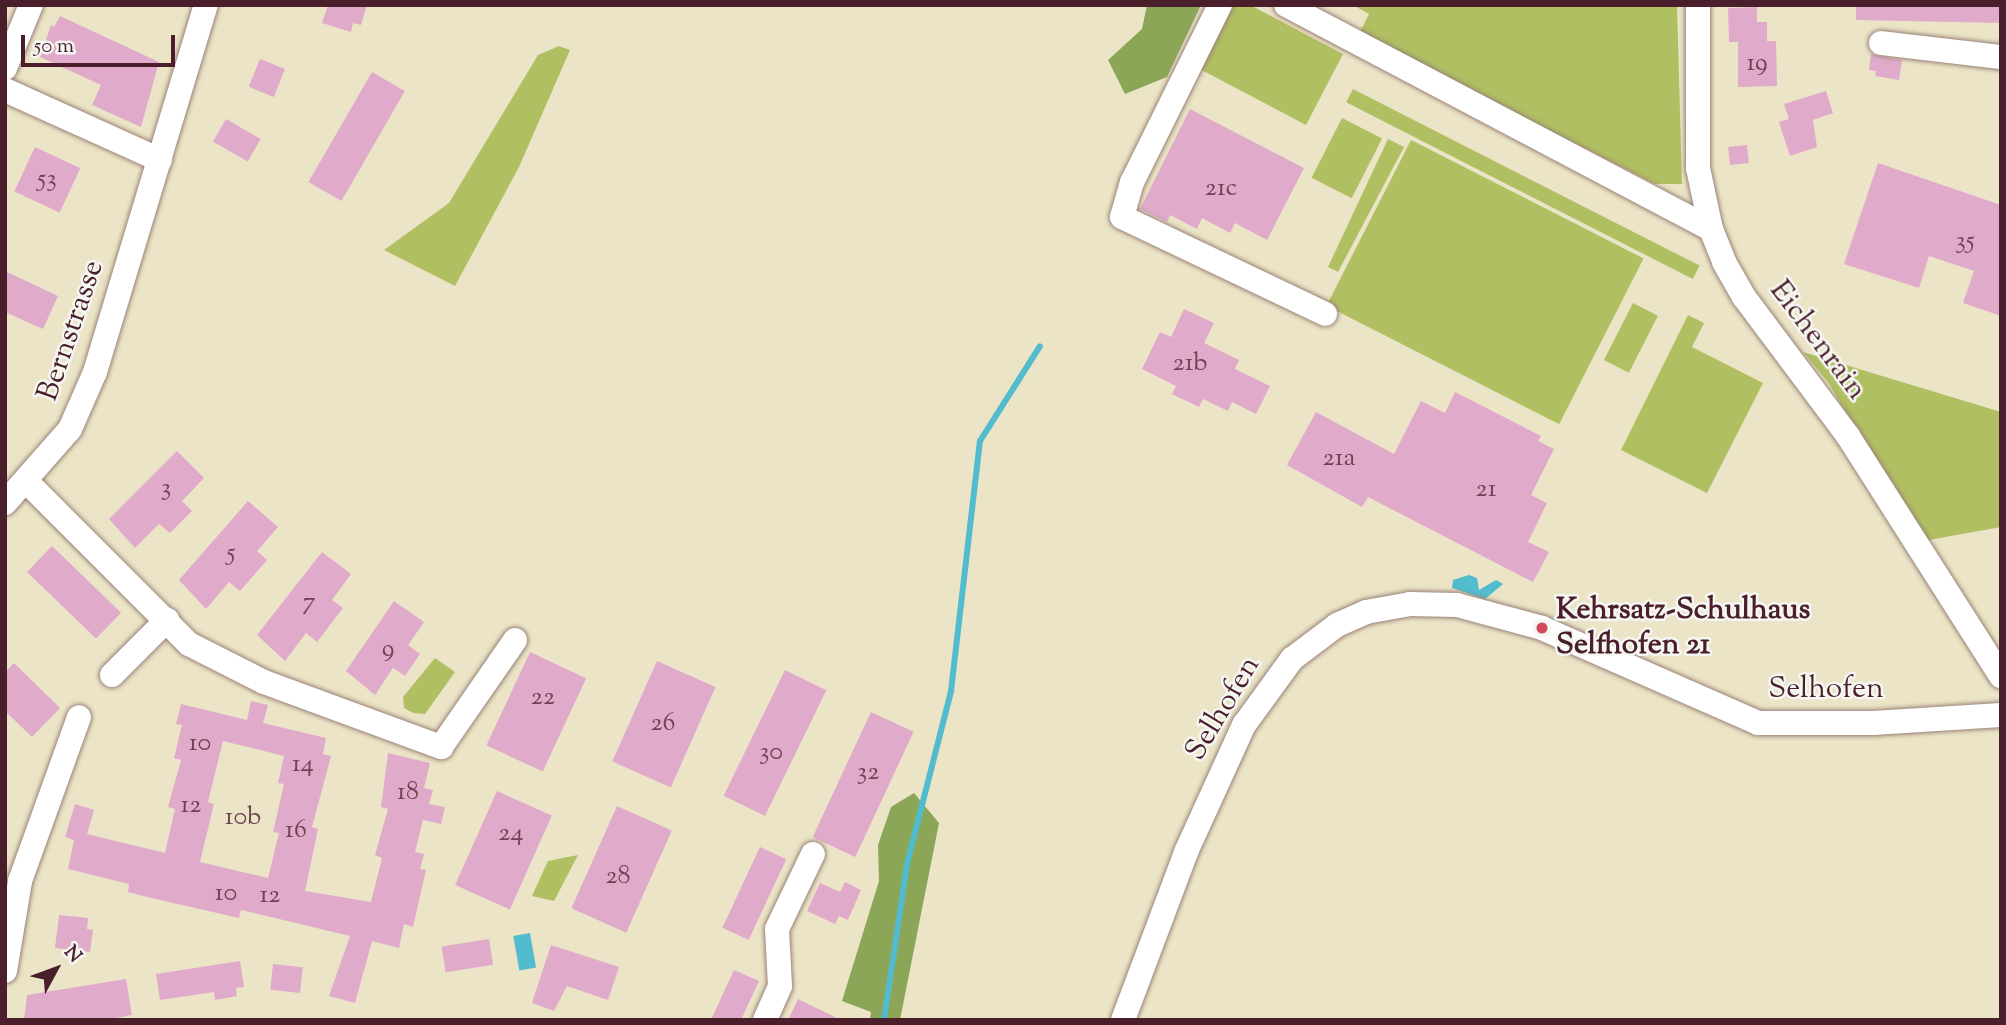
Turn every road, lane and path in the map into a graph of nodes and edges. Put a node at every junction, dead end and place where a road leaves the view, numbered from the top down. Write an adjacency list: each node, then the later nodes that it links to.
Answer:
1 (31, 5): 8 (street)
2 (206, 5): 10 (street, Bernstrasse)
3 (1220, 5): 12 (street)
4 (1286, 5): 11 (street)
5 (1698, 5): 11 (street, Eichenrain)
6 (1881, 43): 7 (street)
7 (2001, 57)
8 (5, 68)
9 (5, 90): 10 (street)
10 (160, 160): 13 (street, Bernstrasse)
11 (1711, 229): 18 (street, Eichenrain)
12 (1325, 314)
13 (27, 482): 14 (street, Bernstrasse); 15 (street)
14 (5, 503)
15 (167, 620): 16 (street); 17 (street)
16 (515, 640)
17 (112, 675)
18 (2001, 676)
19 (2001, 715): 24 (street, Selhofen)
20 (79, 718): 22 (street)
21 (813, 854): 23 (street)
22 (5, 971)
23 (765, 1020)
24 (1123, 1020)

